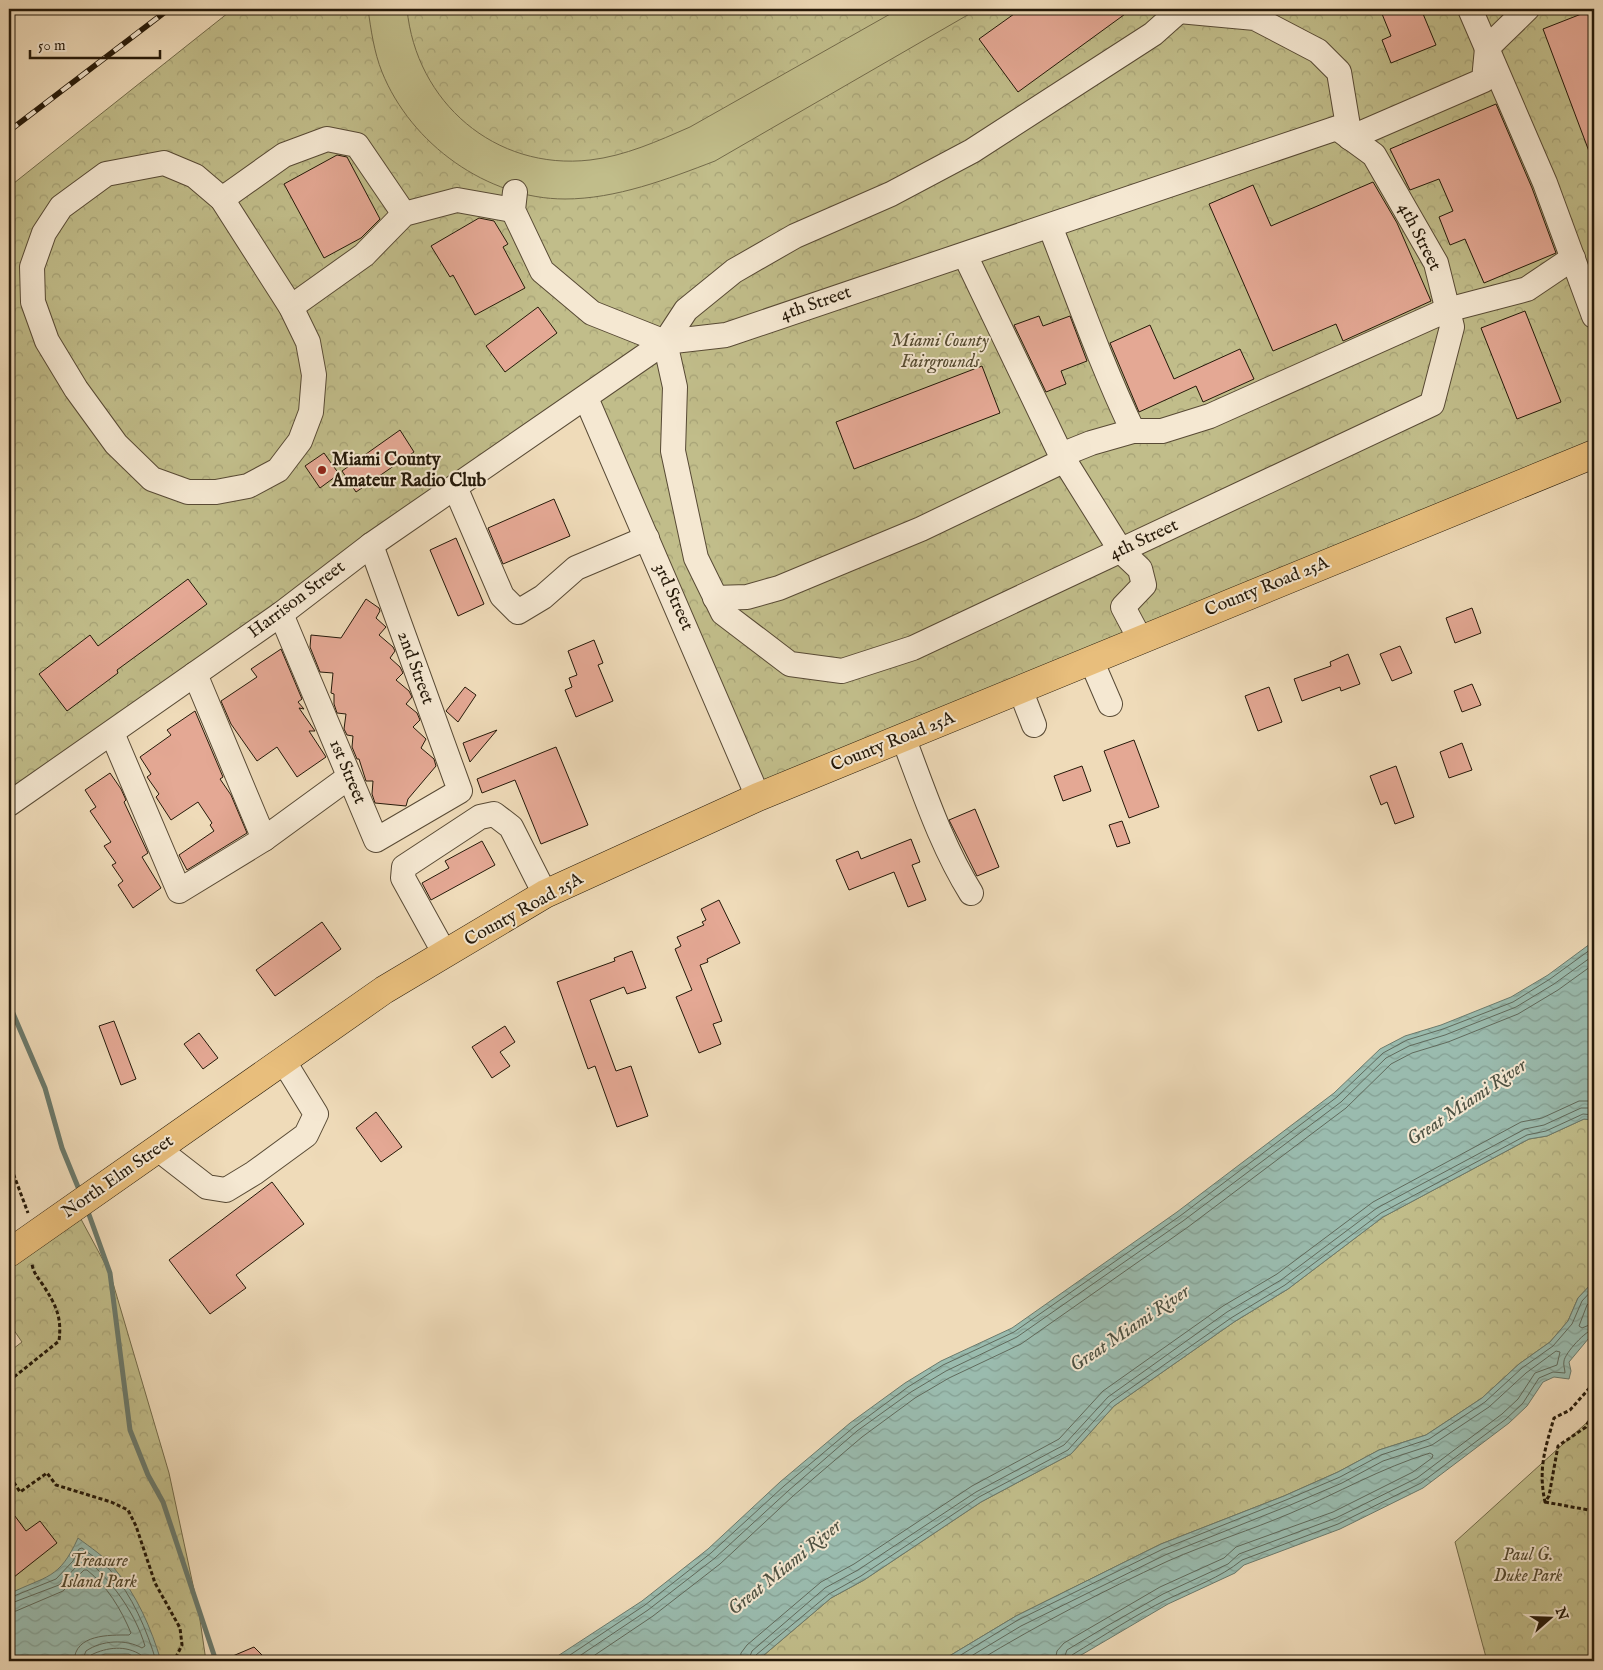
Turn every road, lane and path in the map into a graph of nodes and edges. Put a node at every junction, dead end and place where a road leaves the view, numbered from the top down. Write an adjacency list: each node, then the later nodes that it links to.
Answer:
1 (1470, 9): 4 (street)
2 (1527, 9): 4 (street)
3 (1180, 10): 5 (street); 14 (street)
4 (1487, 48): 5 (street); 10 (street)
5 (1350, 138): 8 (street, 4th Street); 12 (street, 4th Street)
6 (222, 199): 7 (street); 11 (street); 11 (street)
7 (404, 214): 11 (street); 14 (street)
8 (1050, 226): 9 (street, 4th Street); 16 (street)
9 (965, 255): 14 (street, 4th Street); 18 (street)
10 (1572, 258): 12 (street); 13 (street)
11 (291, 307)
12 (1447, 310): 16 (street); 22 (street, 4th Street)
13 (1594, 316)
14 (665, 342): 15 (street, Harrison Street); 23 (street)
15 (586, 398): 19 (street, Harrison Street); 20 (street, 3rd Street)
16 (1133, 431): 18 (street)
17 (1594, 454): 25 (main road, County Road 25A)
18 (1063, 458): 22 (street); 23 (street)
19 (455, 487): 20 (street); 21 (street, Harrison Street)
20 (647, 538): 35 (street, 3rd Street)
21 (370, 544): 24 (street, Harrison Street); 34 (street, 2nd Street)
22 (1121, 551): 23 (street, 4th Street); 25 (street)
23 (715, 598)
24 (281, 614): 27 (street, Harrison Street); 33 (street, 1st Street)
25 (1140, 639): 26 (main road, County Road 25A)
26 (1091, 660): 28 (main road, County Road 25A); 29 (street)
27 (195, 674): 31 (street, Harrison Street); 37 (street)
28 (1020, 689): 30 (street); 32 (main road, County Road 25A)
29 (1110, 704)
30 (1034, 724)
31 (112, 733): 36 (street, Harrison Street); 37 (street)
32 (903, 737): 35 (main road, County Road 25A); 38 (street)
33 (350, 777): 34 (street, 1st Street); 37 (street)
34 (460, 791)
35 (758, 797): 39 (main road, County Road 25A)
36 (9, 804)
37 (264, 839)
38 (971, 893)
39 (545, 894): 40 (main road, County Road 25A); 40 (street)
40 (445, 954): 41 (main road, County Road 25A)
41 (283, 1060): 42 (main road, County Road 25A); 43 (street)
42 (228, 1100): 43 (main road, North Elm Street)
43 (158, 1149): 45 (main road, North Elm Street)
44 (9, 1162): 45 (path)
45 (19, 1247): 46 (path)
46 (9, 1381)
47 (1594, 1383): 50 (path)
48 (1594, 1409): 50 (path)
49 (9, 1484): 52 (path)
50 (1545, 1502): 51 (path)
51 (1594, 1511)
52 (171, 1661)

